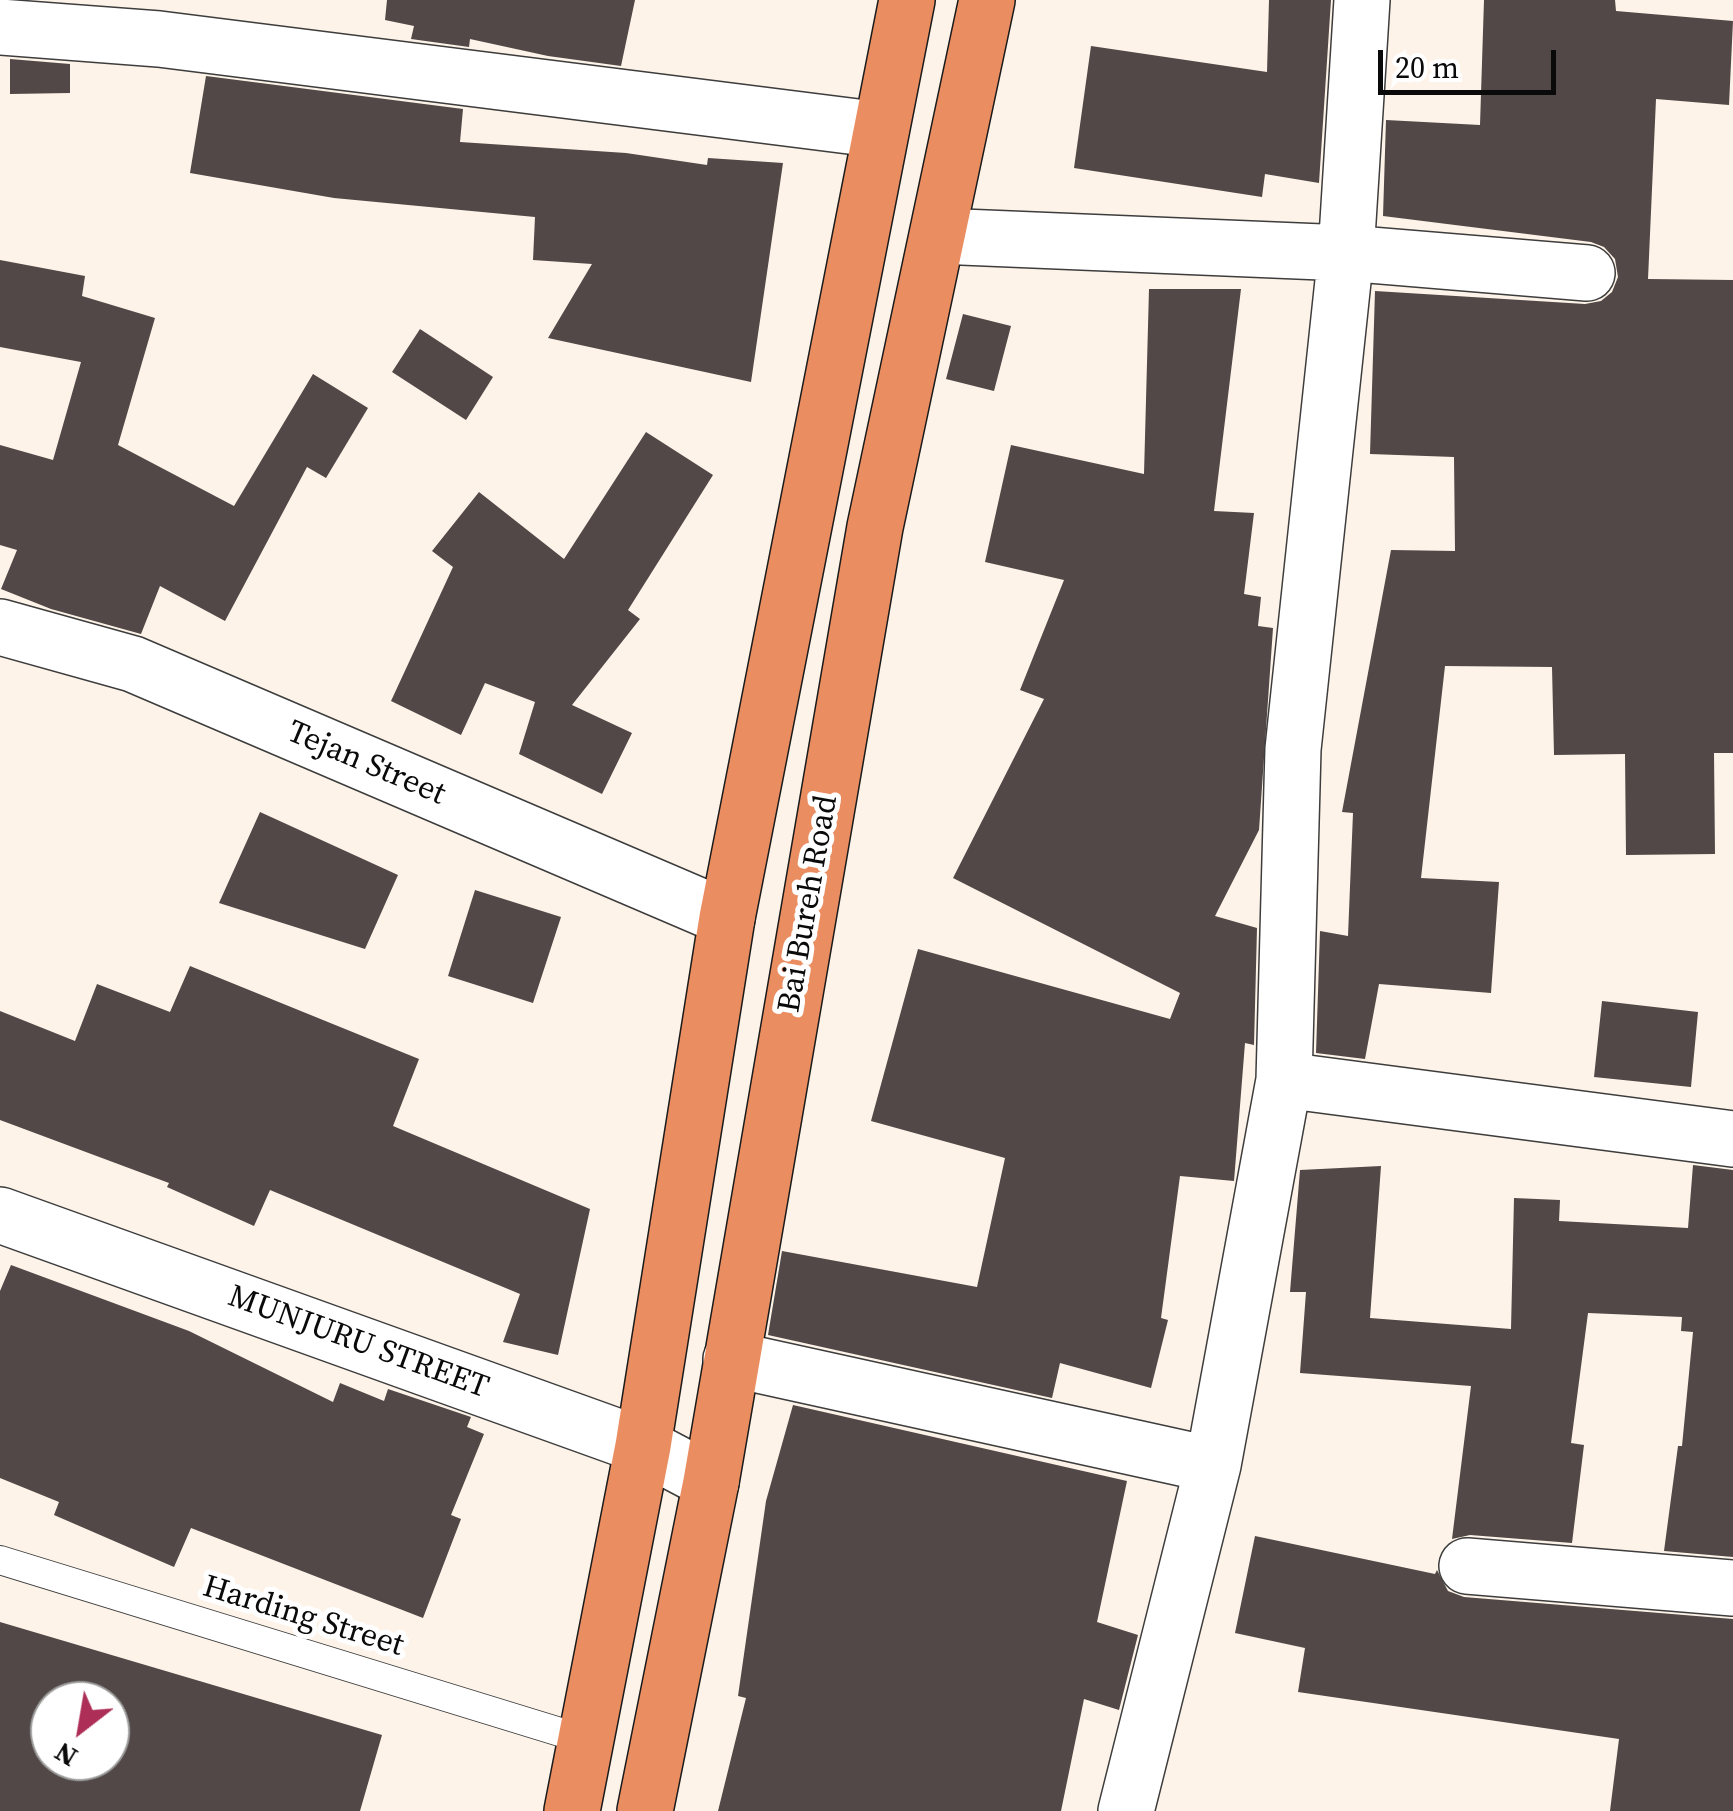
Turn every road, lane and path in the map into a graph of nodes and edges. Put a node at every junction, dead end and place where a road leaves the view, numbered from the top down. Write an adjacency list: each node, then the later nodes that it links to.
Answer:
1 (907, 0): 5 (highway)
2 (987, 0): 6 (highway, Bai Bureh Road)
3 (1362, 0): 7 (street)
4 (0, 28): 5 (street)
5 (882, 130): 10 (highway)
6 (938, 236): 7 (street); 14 (highway, Bai Bureh Road)
7 (1346, 253): 8 (street); 11 (street)
8 (1586, 273)
9 (0, 627): 10 (street, Tejan Street)
10 (727, 918): 15 (highway)
11 (1284, 1080): 12 (street); 16 (street)
12 (1733, 1139)
13 (0, 1215): 15 (street, MUNJURU STREET)
14 (731, 1359): 16 (street); 17 (highway, Bai Bureh Road)
15 (644, 1446): 17 (street, MUNJURU STREET); 21 (highway)
16 (1213, 1466): 24 (street)
17 (711, 1482): 23 (highway, Bai Bureh Road)
18 (0, 1560): 21 (lane, Harding Street)
19 (1467, 1566): 20 (street)
20 (1733, 1588)
21 (586, 1740): 22 (highway)
22 (572, 1811)
23 (645, 1811)
24 (1126, 1811)

